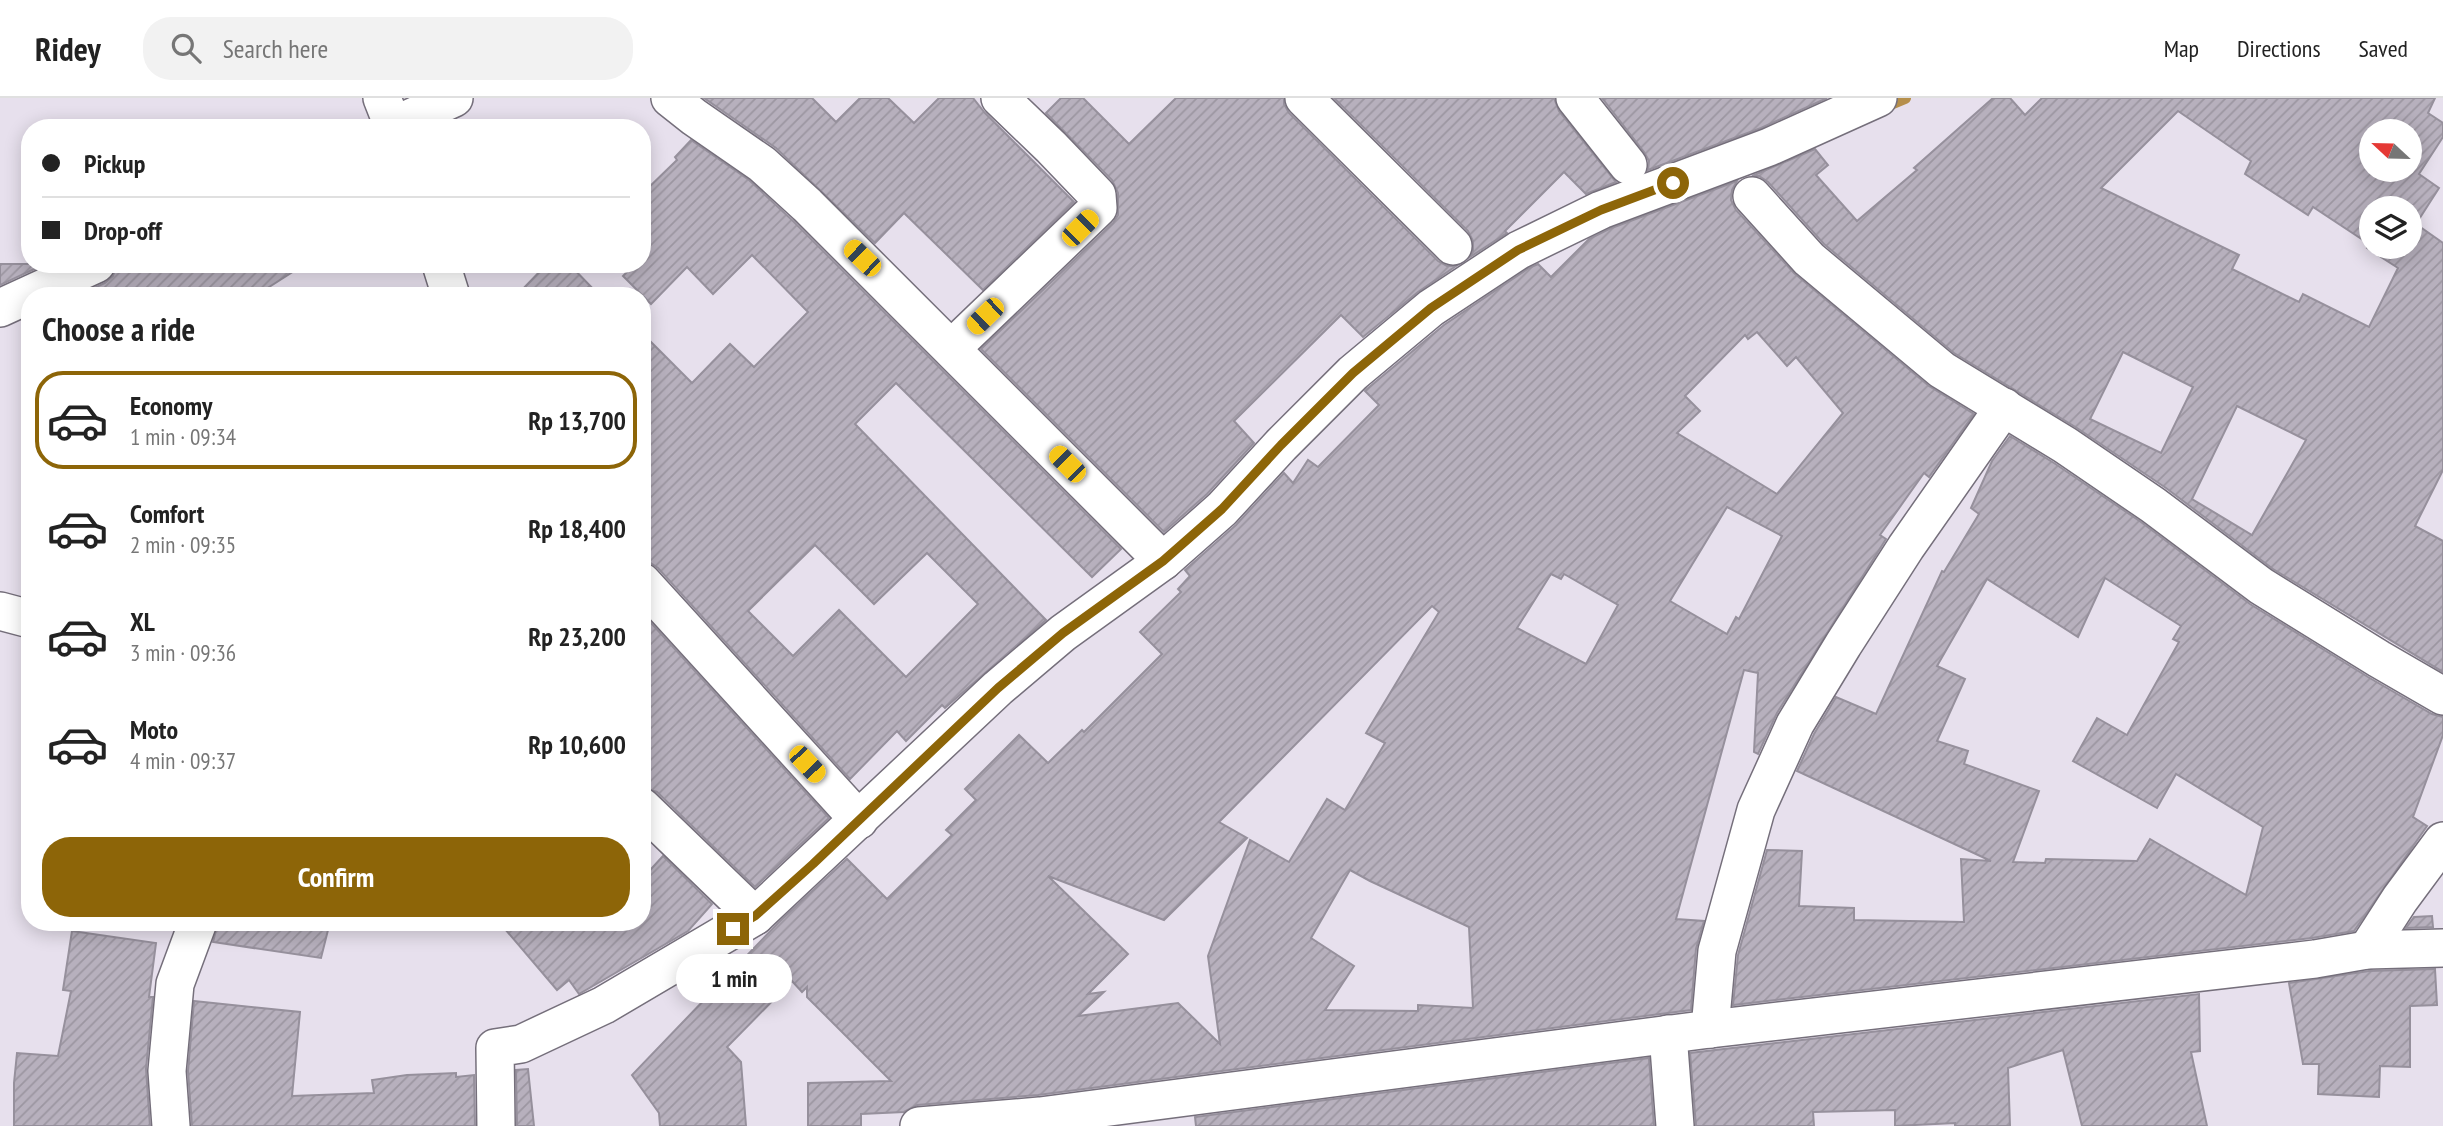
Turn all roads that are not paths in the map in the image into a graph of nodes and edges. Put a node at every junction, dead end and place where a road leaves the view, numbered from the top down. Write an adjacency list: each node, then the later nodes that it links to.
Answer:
1 (454, 98): 7 (street)
2 (670, 98): 15 (street)
3 (1000, 98): 15 (street)
4 (1304, 98): 10 (street)
5 (1575, 98): 8 (street)
6 (1878, 98): 17 (street)
7 (392, 119)
8 (1628, 164)
9 (1752, 195): 16 (street)
10 (1453, 246)
11 (82, 273): 12 (street)
12 (61, 287)
13 (21, 302): 14 (street)
14 (0, 309)
15 (952, 348): 17 (street)
16 (2004, 407): 21 (street); 29 (street)
17 (1163, 561): 23 (street)
18 (651, 592): 23 (street)
19 (0, 611): 20 (street)
20 (21, 617)
21 (2443, 696)
22 (651, 816): 25 (street)
23 (859, 820): 25 (street)
24 (2443, 841): 28 (street)
25 (755, 916): 33 (street)
26 (195, 931): 32 (street)
27 (2443, 947): 28 (street)
28 (2367, 950): 29 (street)
29 (1710, 1029): 30 (street)
30 (1668, 1034): 31 (street); 35 (street)
31 (1040, 1121): 34 (street)
32 (171, 1126)
33 (496, 1126)
34 (919, 1126)
35 (1675, 1126)

